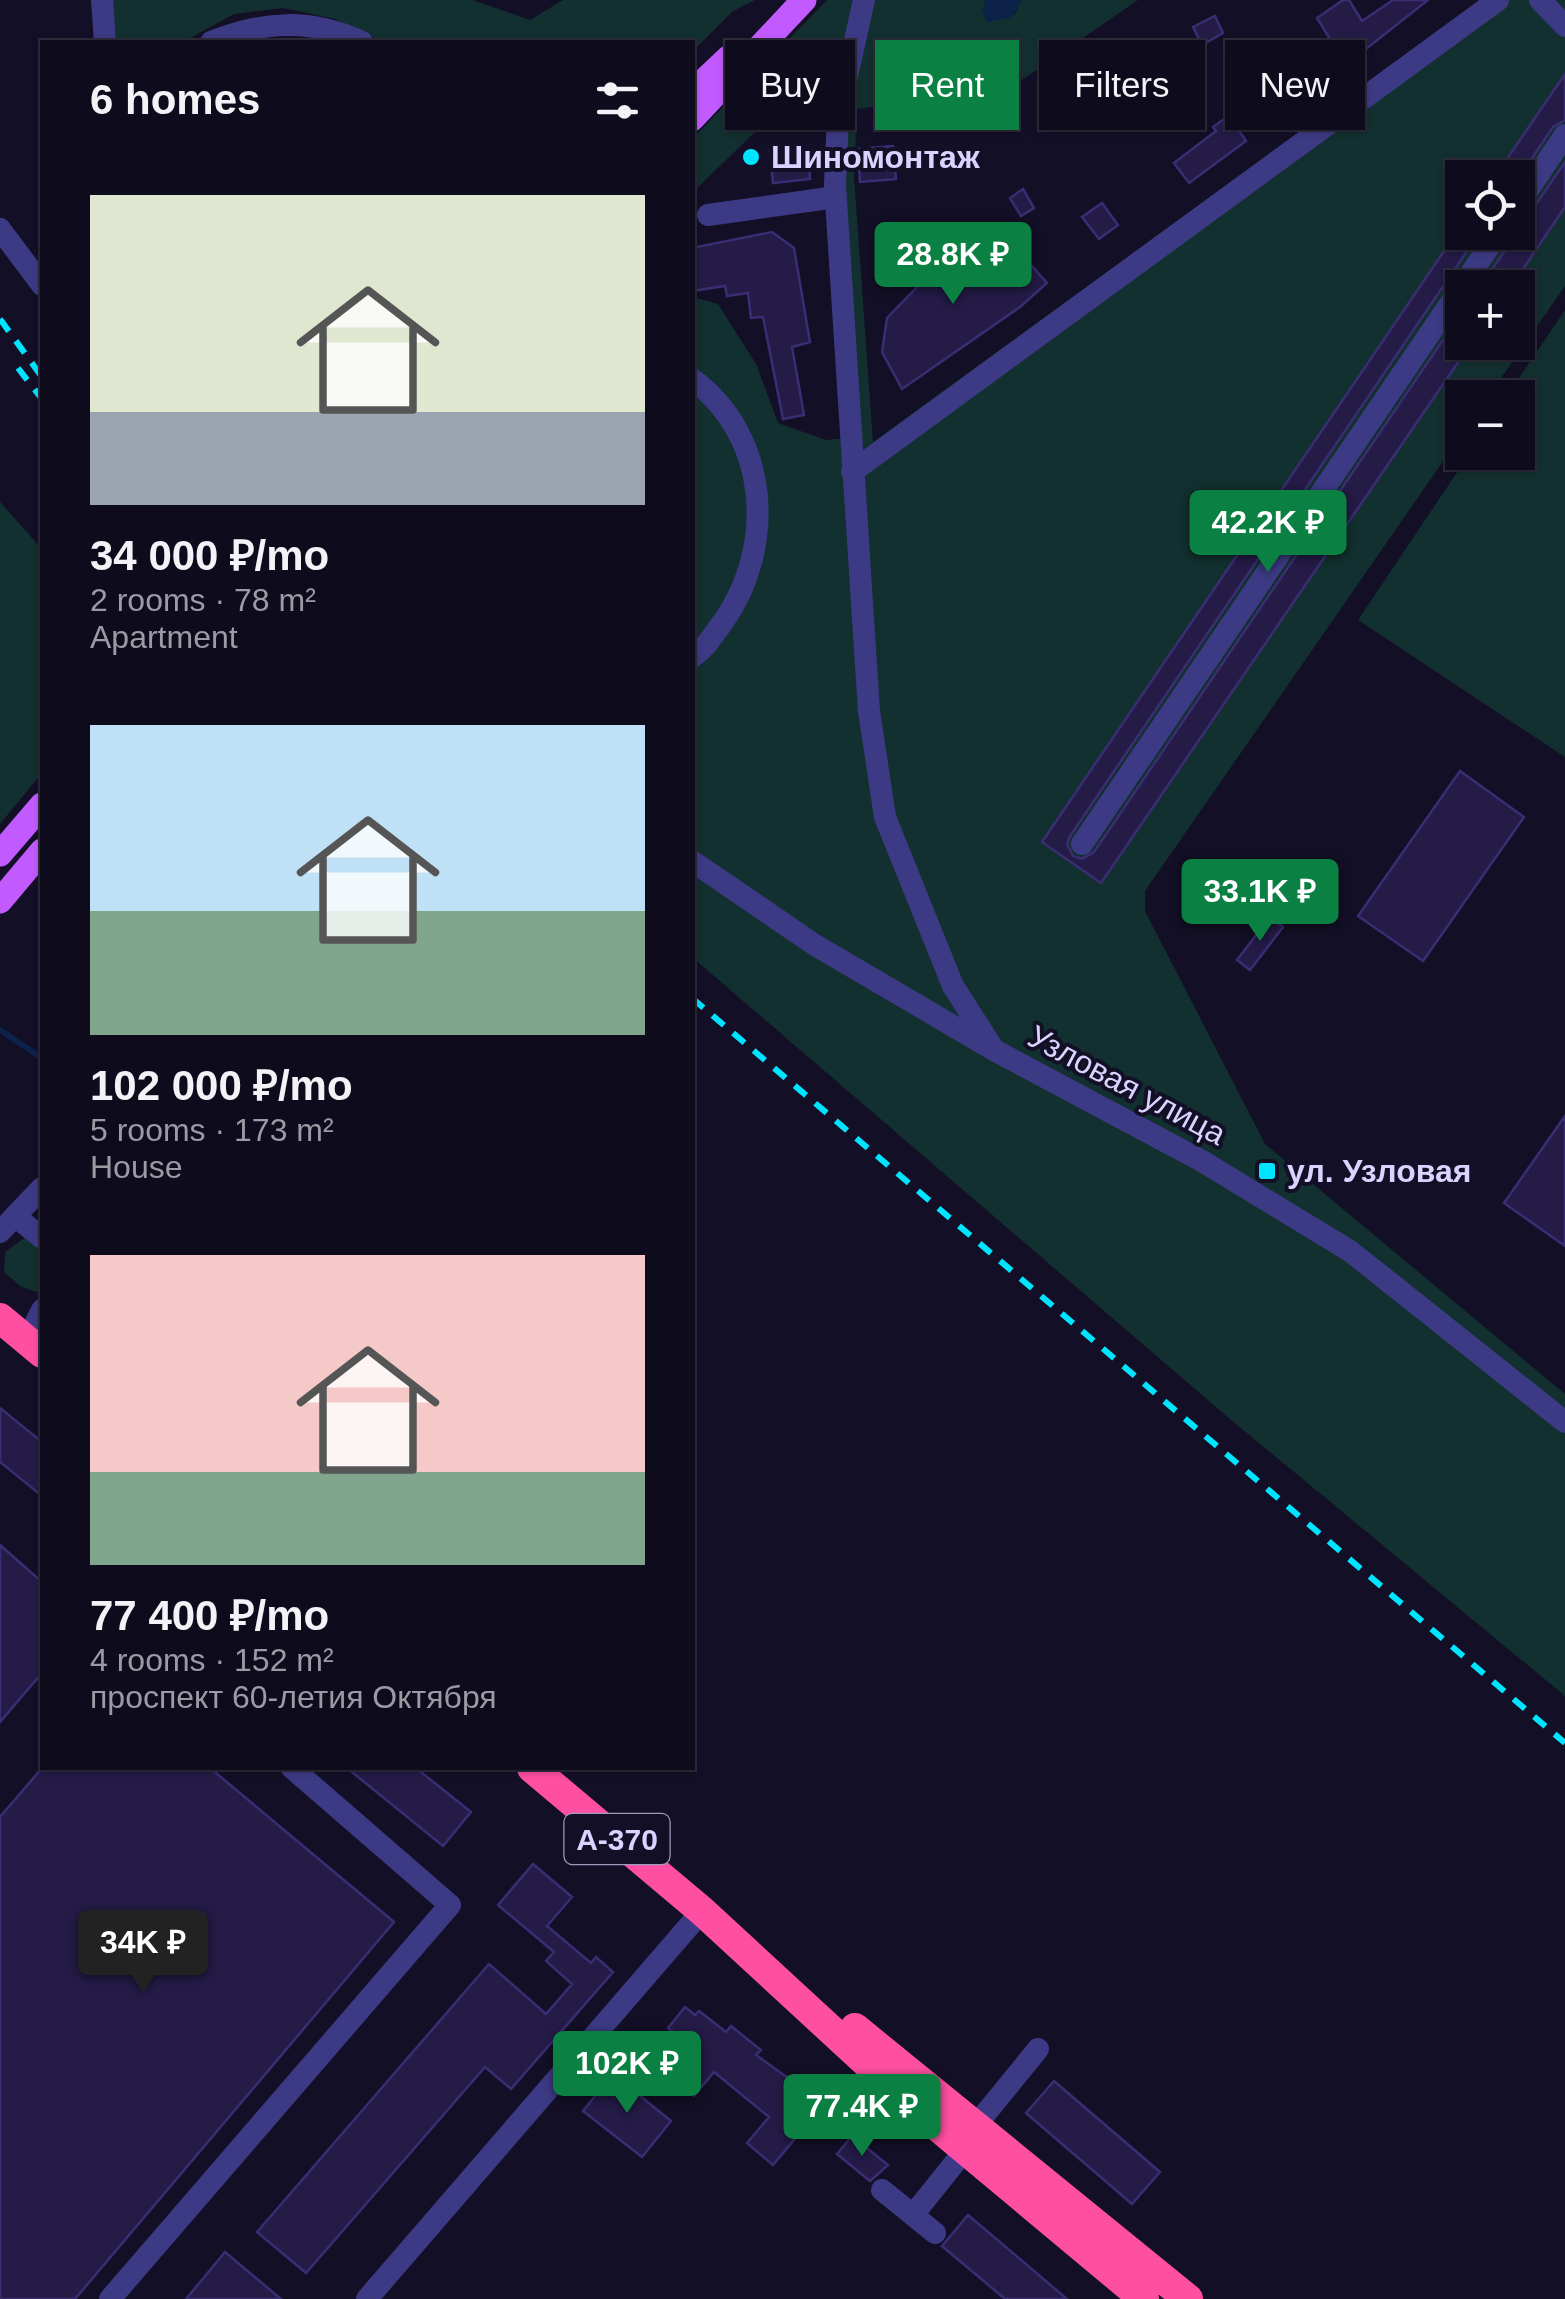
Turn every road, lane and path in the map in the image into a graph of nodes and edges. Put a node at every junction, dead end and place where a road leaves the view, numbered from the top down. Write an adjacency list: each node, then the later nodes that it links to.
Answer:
1 (102, 0): 8 (street)
2 (790, 0): 11 (main road)
3 (804, 0): 12 (main road)
4 (864, 0): 15 (street)
5 (1498, 0): 21 (street)
6 (1540, 0): 7 (street)
7 (1565, 26)
8 (105, 40)
9 (216, 40): 10 (street)
10 (358, 40)
11 (695, 89)
12 (695, 116)
13 (1565, 135): 14 (street)
14 (1535, 180)
15 (836, 197): 16 (street); 21 (street)
16 (708, 215)
17 (0, 228): 19 (street)
18 (1486, 250): 24 (street)
19 (40, 282)
20 (695, 381): 22 (street)
21 (852, 472): 29 (street)
22 (695, 654)
23 (40, 806): 26 (main road)
24 (1082, 844)
25 (40, 853): 28 (main road)
26 (0, 854)
27 (695, 863): 29 (street, Узловая улица)
28 (0, 900)
29 (994, 1050): 35 (street, Узловая улица)
30 (40, 1190): 31 (street)
31 (8, 1224): 32 (street)
32 (40, 1237)
33 (40, 1312): 34 (street)
34 (16, 1332)
35 (1565, 1422)
36 (294, 1770): 44 (street)
37 (534, 1770): 38 (highway, А-370)
38 (702, 1911): 40 (highway, А-370); 45 (street)
39 (1038, 2049): 40 (street)
40 (971, 2137): 42 (street); 46 (highway, А-370); 47 (highway, А-370)
41 (882, 2190): 42 (street)
42 (913, 2214): 43 (street)
43 (935, 2232)
44 (110, 2299)
45 (367, 2299)
46 (1144, 2299)
47 (1188, 2299)

